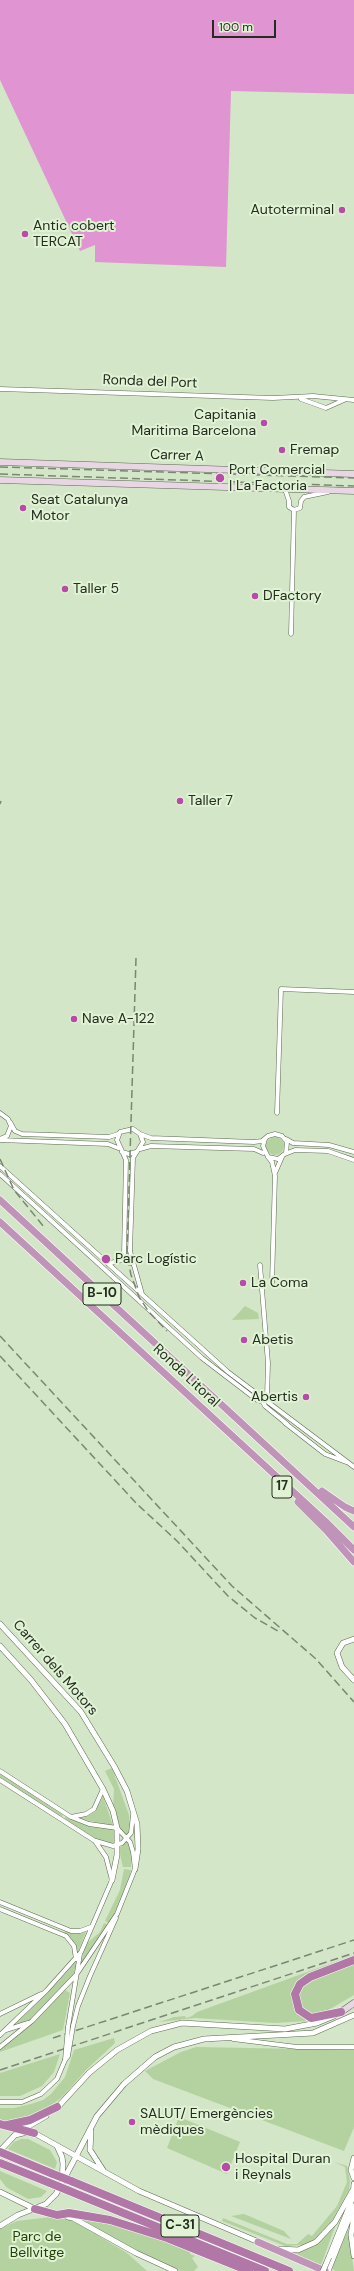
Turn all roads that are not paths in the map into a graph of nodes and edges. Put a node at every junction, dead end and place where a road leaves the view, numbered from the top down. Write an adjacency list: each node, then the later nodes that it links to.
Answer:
1 (0, 389): 2 (street, Ronda del Port)
2 (299, 398): 3 (street, Ronda del Port); 3 (street, Ronda del Port)
3 (344, 400): 4 (street, Ronda del Port)
4 (354, 400)
5 (0, 462): 6 (main road, Carrer A)
6 (354, 474)
7 (0, 480): 8 (main road, Carrer A)
8 (285, 489): 9 (main road, Carrer A); 11 (street)
9 (332, 490): 10 (main road, Carrer A); 11 (street)
10 (354, 491)
11 (294, 510): 12 (street)
12 (291, 634)
13 (354, 992): 15 (street)
14 (0, 1113): 16 (street)
15 (277, 1113)
16 (10, 1122): 17 (street); 21 (street)
17 (120, 1132): 18 (street); 22 (street)
18 (140, 1134): 20 (street); 23 (street)
19 (285, 1138): 20 (street); 24 (street); 26 (street)
20 (265, 1139): 25 (street)
21 (0, 1140): 22 (street)
22 (120, 1150): 23 (street); 33 (street)
23 (138, 1151): 25 (street); 35 (street)
24 (354, 1152)
25 (267, 1155): 26 (street); 30 (street)
26 (283, 1156): 27 (street); 30 (street)
27 (354, 1160)
28 (0, 1166): 34 (street)
29 (0, 1174): 39 (street)
30 (275, 1176): 37 (street)
31 (0, 1200): 46 (highway, Ronda Litoral / B-10)
32 (0, 1222): 43 (highway, Ronda Litoral / B-10)
33 (122, 1260): 34 (street); 35 (street)
34 (108, 1264): 38 (street)
35 (132, 1265): 38 (street)
36 (260, 1265): 40 (street)
37 (272, 1283)
38 (143, 1296): 40 (street)
39 (230, 1380): 40 (street); 41 (street)
40 (264, 1401): 41 (street); 44 (street)
41 (287, 1424): 42 (street)
42 (308, 1440): 44 (street); 45 (street)
43 (239, 1442): 50 (highway, Ronda Litoral / B-10); 51 (highway, 17)
44 (336, 1452): 45 (street)
45 (346, 1462): 47 (street)
46 (288, 1464): 48 (highway); 49 (highway, Ronda Litoral / B-10)
47 (354, 1467)
48 (354, 1511)
49 (354, 1527)
50 (354, 1550)
51 (354, 1562)
52 (0, 1624): 54 (street, Carrer dels Motors)
53 (0, 1627): 54 (street)
54 (6, 1631): 61 (street, Carrer dels Motors)
55 (354, 1639): 57 (street)
56 (0, 1646): 60 (street, Carrer dels Motors)
57 (354, 1680)
58 (0, 1771): 62 (street)
59 (0, 1780): 65 (street)
60 (102, 1789): 62 (street); 63 (street, Carrer dels Motors)
61 (134, 1812): 64 (street); 67 (street, Carrer dels Motors)
62 (71, 1817): 63 (street)
63 (117, 1828): 64 (street); 66 (street, Carrer dels Motors)
64 (128, 1838): 66 (street); 67 (street)
65 (95, 1841): 66 (street); 68 (street)
66 (118, 1845): 68 (street, Carrer dels Motors)
67 (135, 1869): 71 (street, Carrer dels Motors)
68 (112, 1880): 72 (street, Carrer dels Motors)
69 (0, 1902): 72 (street)
70 (0, 1909): 74 (street)
71 (117, 1914): 76 (street, Carrer dels Motors); 90 (street, bridge)
72 (91, 1927): 73 (street, Carrer dels Motors)
73 (81, 1952): 74 (street, Carrer dels Motors); 76 (street)
74 (76, 1959): 78 (street, Carrer dels Motors)
75 (354, 1960): 81 (highway)
76 (76, 1975): 77 (street, Carrer dels Motors); 79 (street)
77 (66, 1986): 79 (street); 84 (street, Carrer dels Motors)
78 (47, 1990): 82 (street); 85 (street, Carrer dels Motors)
79 (74, 1990): 90 (street, bridge)
80 (354, 2003): 81 (main road)
81 (341, 2012): 92 (street)
82 (0, 2014)
83 (354, 2015): 87 (street)
84 (32, 2021): 85 (street, Carrer dels Motors); 88 (street, Carrer dels Motors)
85 (2, 2031): 86 (street, Carrer dels Motors)
86 (0, 2035)
87 (215, 2038): 89 (street); 94 (street)
88 (0, 2047)
89 (354, 2047)
90 (65, 2060): 91 (street)
91 (0, 2102)
92 (57, 2107): 93 (highway); 95 (street)
93 (2, 2124): 95 (highway)
94 (92, 2125): 100 (street); 103 (street)
95 (23, 2130): 96 (highway); 97 (street)
96 (34, 2133): 97 (street); 98 (street)
97 (15, 2135): 99 (street)
98 (57, 2145): 100 (street); 105 (street)
99 (0, 2151): 123 (highway, C-31, bridge)
100 (76, 2156): 103 (street); 105 (street)
101 (354, 2158): 104 (street)
102 (2, 2163): 112 (highway, C-31, bridge)
103 (110, 2177): 117 (street)
104 (354, 2178)
105 (62, 2183): 110 (street)
106 (354, 2184): 107 (street)
107 (354, 2188): 117 (street); 119 (street)
108 (0, 2192): 110 (street)
109 (354, 2206): 119 (street)
110 (35, 2209): 111 (highway); 114 (street)
111 (57, 2215): 116 (highway); 120 (street)
112 (129, 2216): 115 (highway, C-31); 116 (highway)
113 (354, 2216): 118 (street)
114 (0, 2226)
115 (178, 2236): 116 (highway); 122 (highway, C-31)
116 (167, 2238): 121 (highway)
117 (258, 2242): 124 (highway)
118 (354, 2256)
119 (331, 2257): 124 (street, bridge)
120 (175, 2271)
121 (250, 2271)
122 (265, 2271)
123 (289, 2271)
124 (325, 2271)

